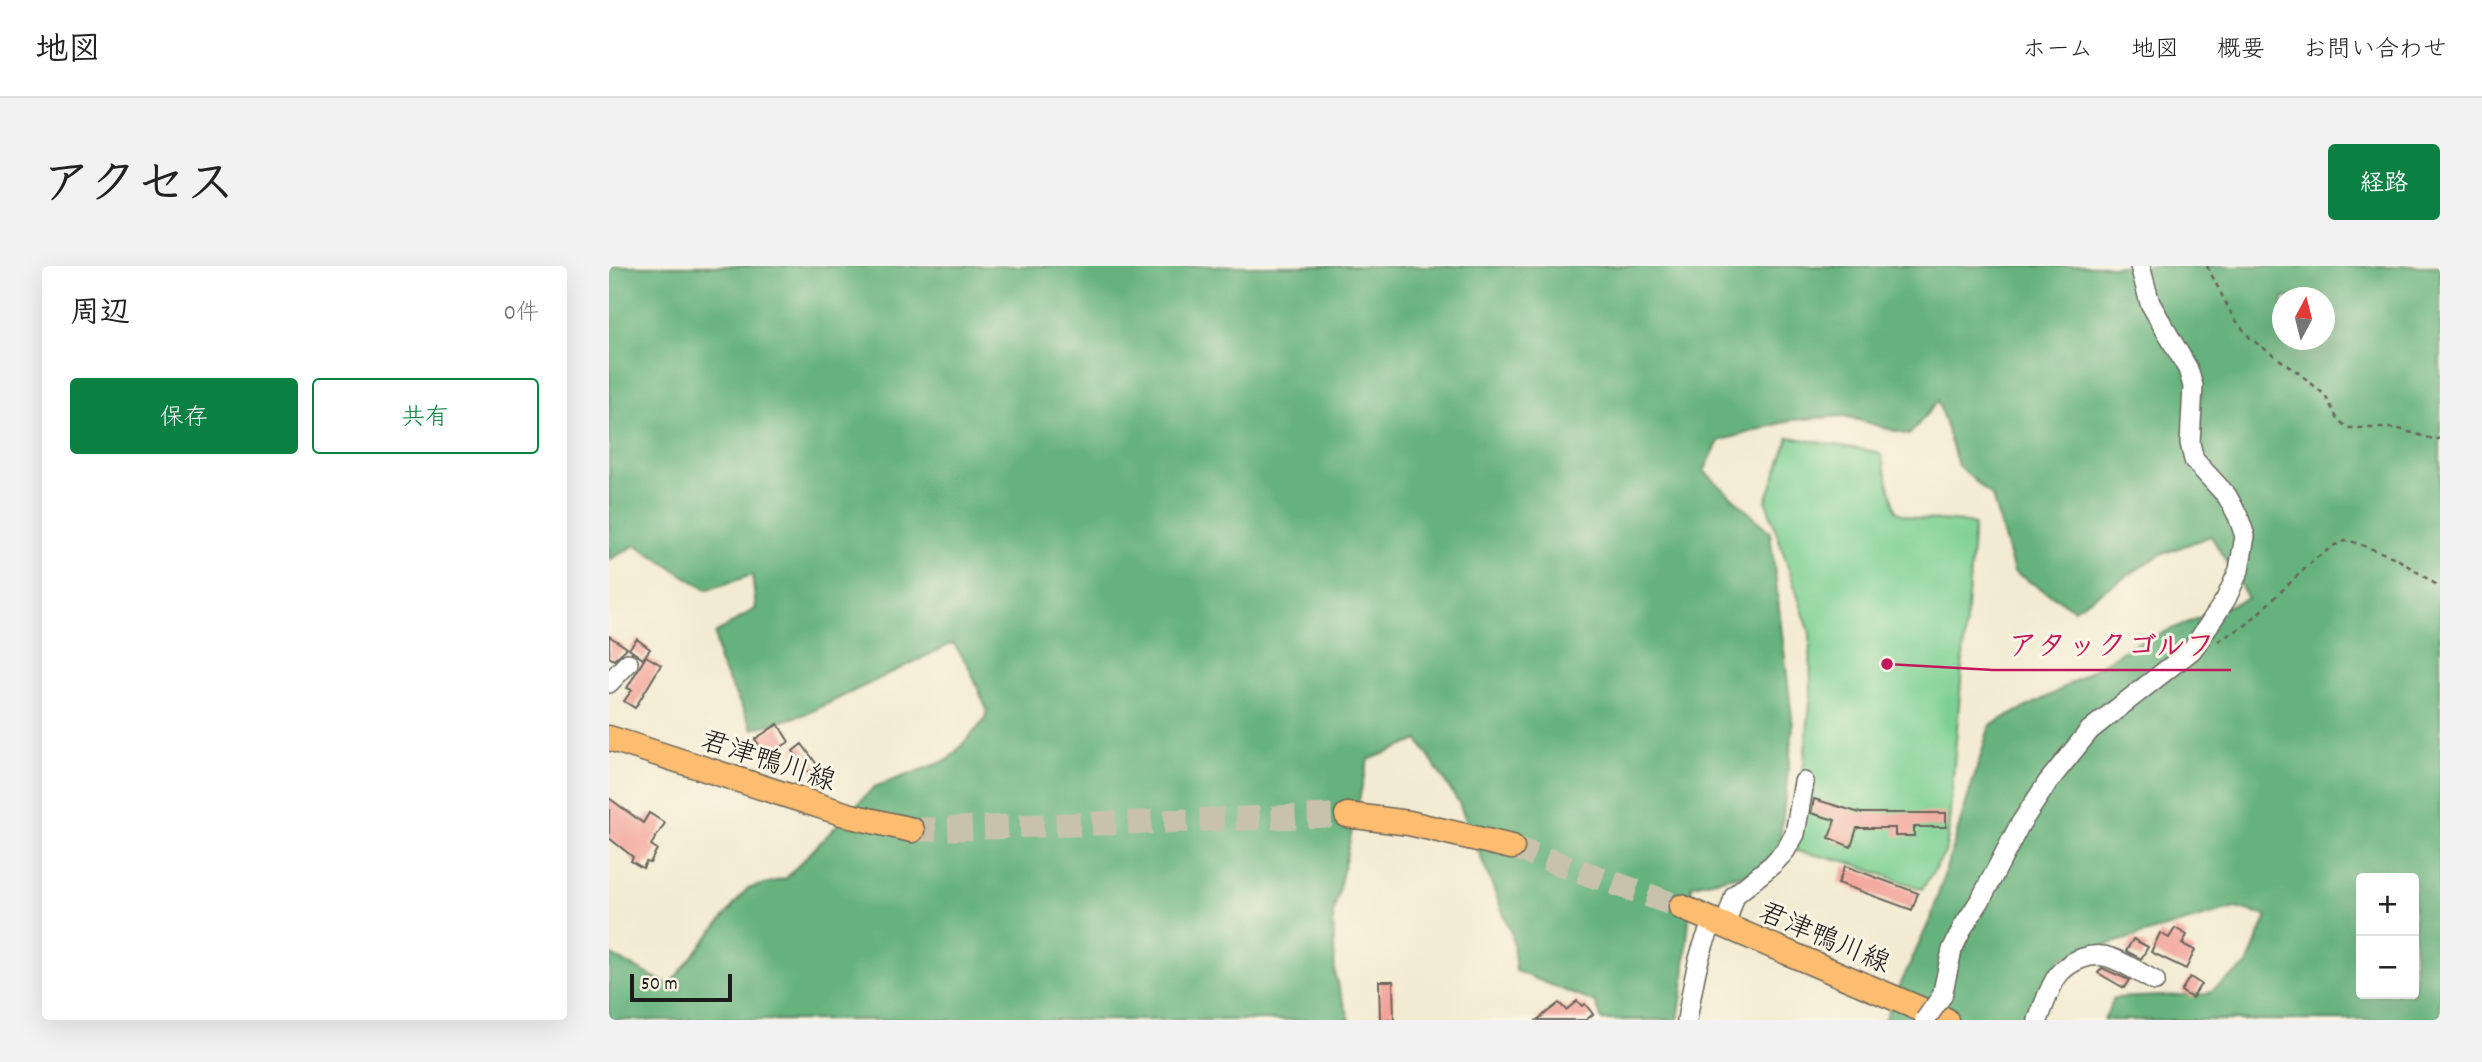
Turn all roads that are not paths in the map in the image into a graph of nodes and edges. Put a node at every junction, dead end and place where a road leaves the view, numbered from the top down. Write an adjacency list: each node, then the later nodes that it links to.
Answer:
1 (2140, 266): 12 (street)
2 (628, 663): 3 (street)
3 (609, 683)
4 (609, 738): 7 (main road, 君津鴨川線)
5 (1804, 782): 10 (street)
6 (1347, 815): 8 (main road)
7 (912, 830)
8 (1512, 848)
9 (1681, 907): 10 (main road, 君津鴨川線)
10 (1719, 923): 12 (main road, 君津鴨川線); 13 (street)
11 (2155, 981): 15 (street)
12 (1944, 1008): 14 (street, bridge)
13 (1687, 1020)
14 (1925, 1020)
15 (2038, 1020)

